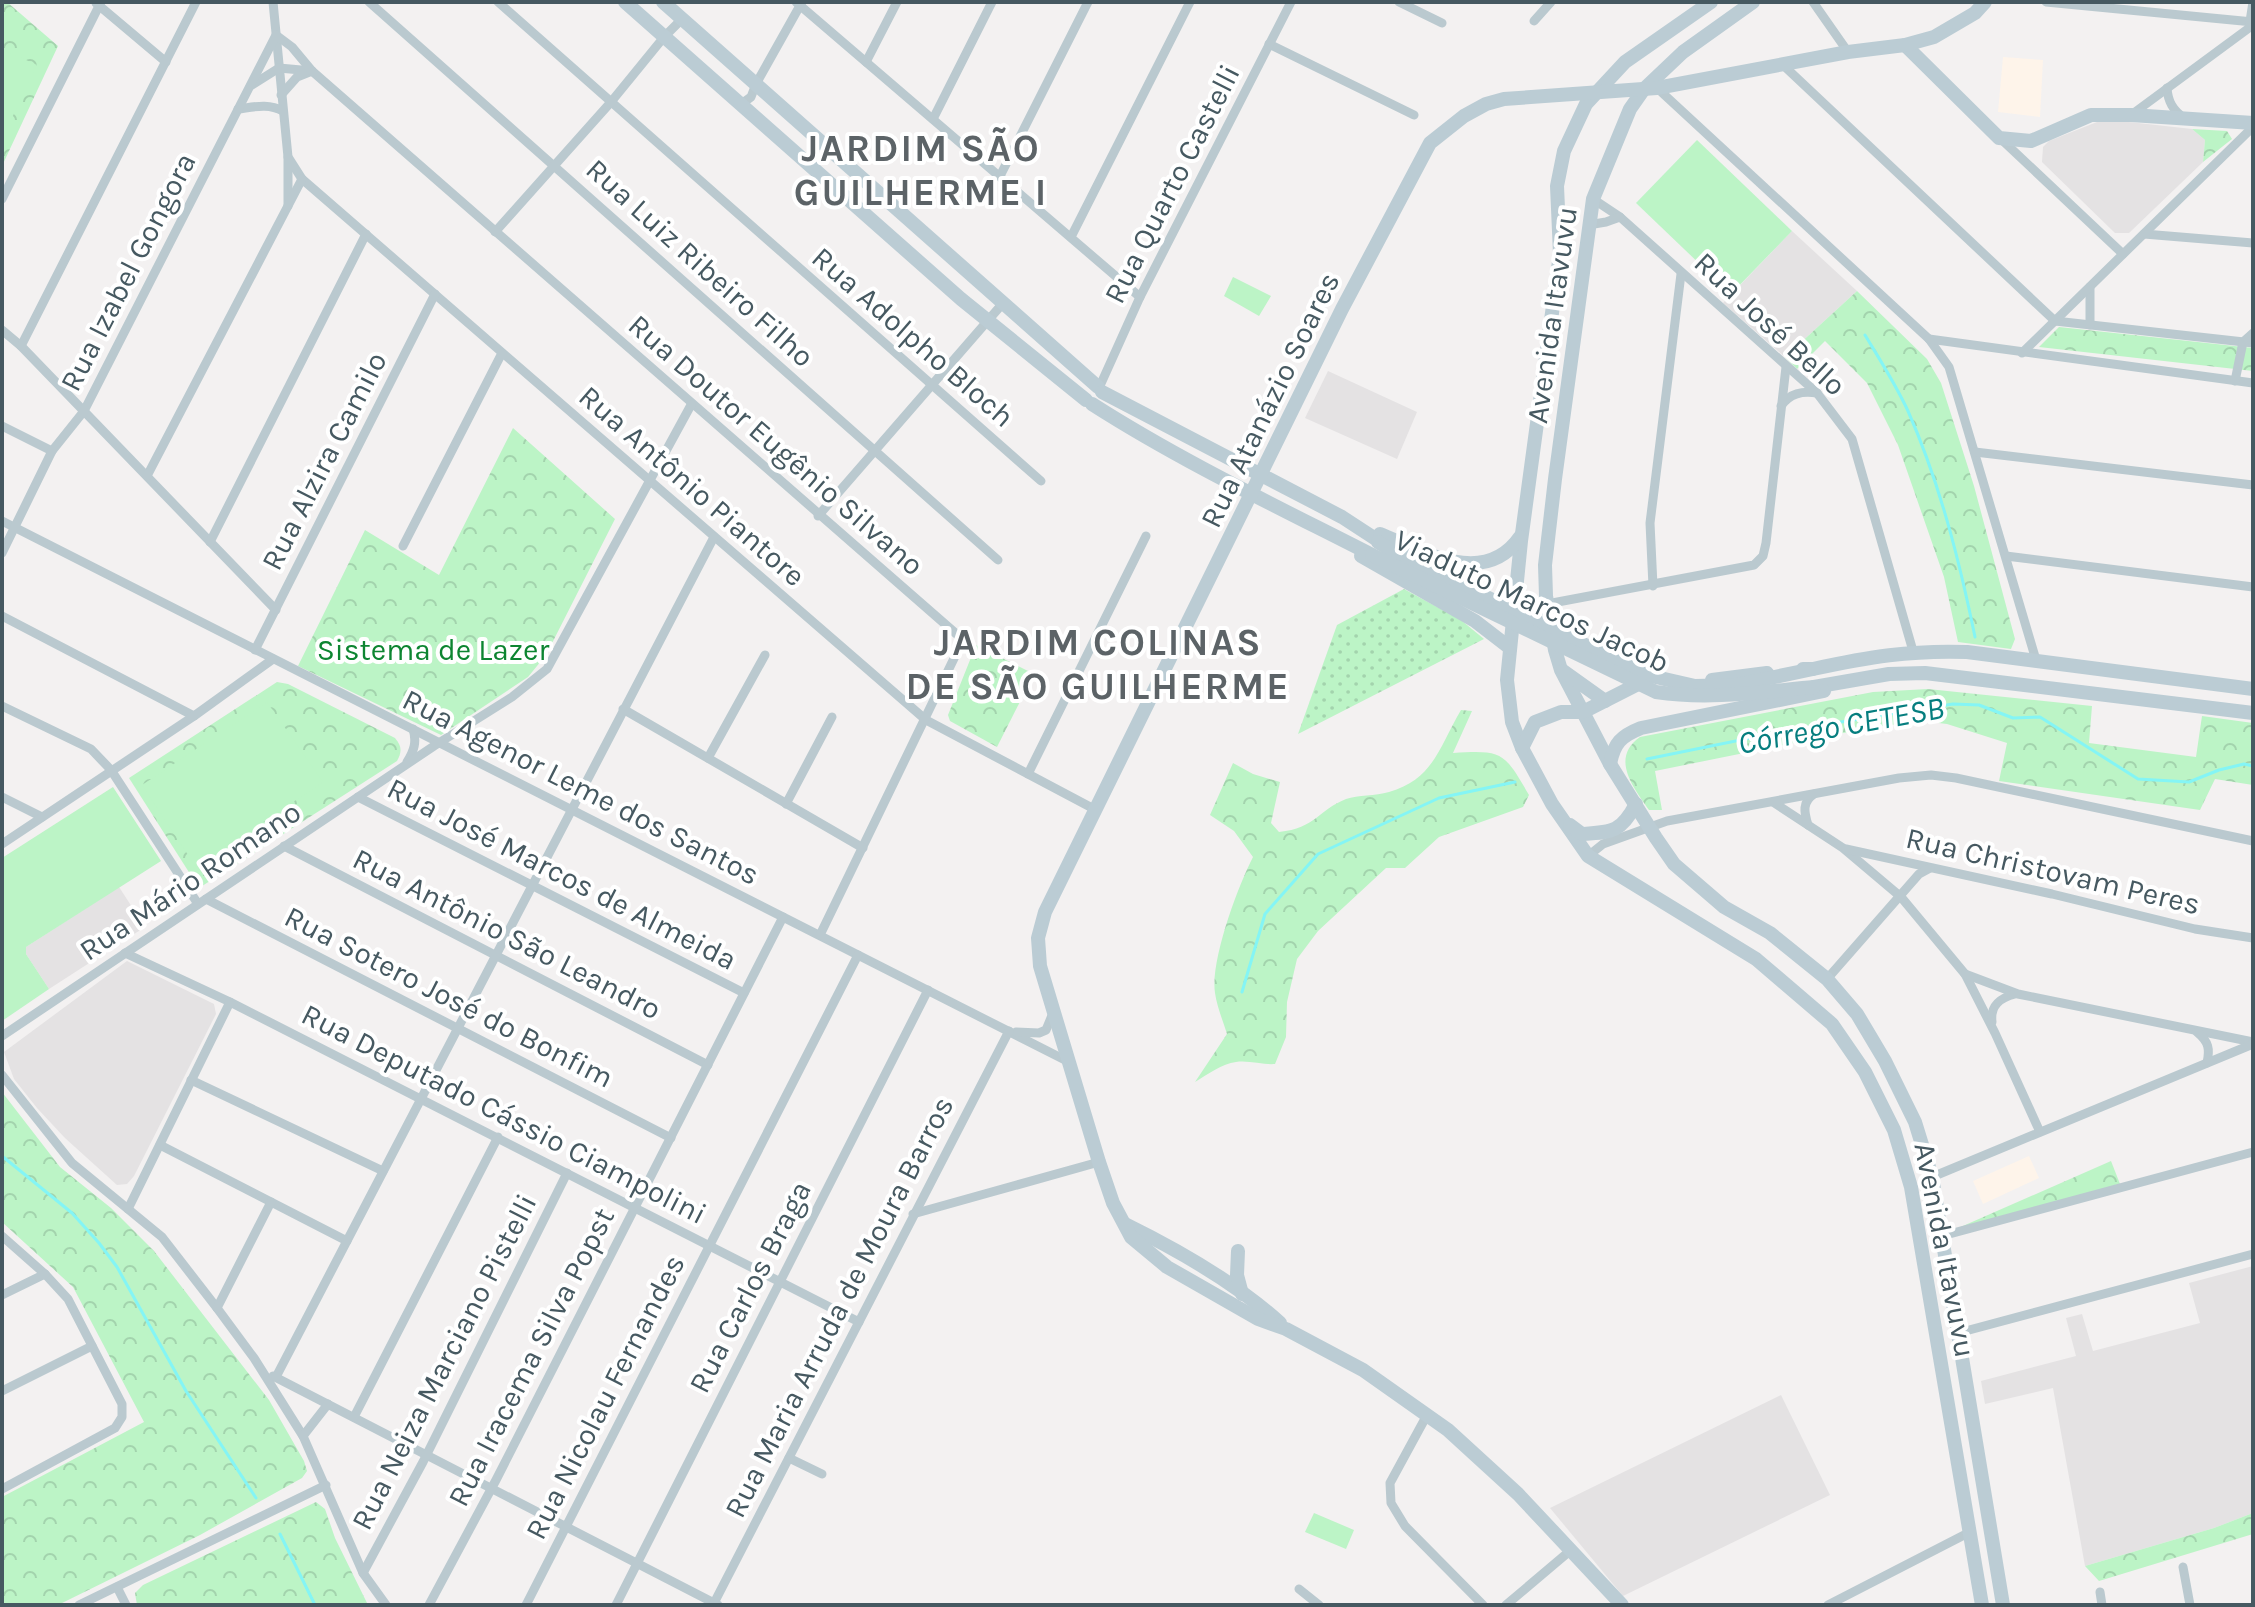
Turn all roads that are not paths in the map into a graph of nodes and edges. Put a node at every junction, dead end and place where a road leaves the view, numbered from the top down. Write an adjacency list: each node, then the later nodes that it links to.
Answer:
1 (196, 2): 33 (street)
2 (273, 2): 27 (street, Rua Antônio Piantore)
3 (369, 2): 57 (street, Rua Luiz Ribeiro Filho)
4 (498, 2): 44 (street, Rua Adolpho Bloch)
5 (625, 2): 28 (main road)
6 (663, 2): 23 (main road)
7 (897, 2): 34 (street)
8 (992, 2): 51 (street)
9 (1088, 2): 58 (street)
10 (1190, 2): 68 (street)
11 (1291, 2): 29 (street, Rua Quarto Castelli)
12 (1399, 2): 26 (street)
13 (1551, 2): 24 (street)
14 (1711, 2): 42 (main road, Avenida Itavuvu)
15 (1753, 2): 40 (main road, Avenida Itavuvu)
16 (1813, 2): 32 (street)
17 (1985, 2): 30 (main road, Rua Atanázio Soares)
18 (2046, 2): 22 (street)
19 (2253, 2): 25 (street)
20 (98, 3): 33 (street); 60 (street)
21 (800, 3): 34 (street); 38 (street)
22 (2220, 18): 25 (street); 31 (street)
23 (682, 19): 28 (street); 38 (main road)
24 (1534, 21)
25 (2252, 22): 31 (street)
26 (1442, 23)
27 (276, 35): 36 (street, Rua Antônio Piantore); 37 (street, Rua Doutor Eugênio Silvano); 39 (street, Rua Izabel Gongora)
28 (664, 37): 44 (street); 45 (main road)
29 (1269, 44): 48 (street); 74 (street, Rua Quarto Castelli)
30 (1905, 45): 32 (main road, Rua Atanázio Soares); 53 (main road)
31 (2220, 49): 41 (street)
32 (1848, 52): 35 (main road, Rua Atanázio Soares)
33 (166, 62): 83 (street)
34 (866, 62): 51 (street)
35 (1783, 65): 40 (main road, Rua Atanázio Soares); 77 (street)
36 (279, 68): 37 (street); 39 (street); 43 (street, Rua Antônio Piantore)
37 (312, 71): 43 (street); 65 (street, Rua Doutor Eugênio Silvano)
38 (756, 84): 45 (street); 75 (main road)
39 (249, 87): 46 (street, Rua Izabel Gongora)
40 (1651, 88): 42 (main road, Rua Atanázio Soares); 61 (main road, Avenida Itavuvu); 81 (street)
41 (2167, 88): 49 (street); 50 (street)
42 (1596, 93): 100 (main road, Rua Atanázio Soares); 110 (main road, Avenida Itavuvu)
43 (281, 95): 47 (street, Rua Antônio Piantore)
44 (611, 102): 57 (street); 89 (street, Rua Adolpho Bloch)
45 (740, 105): 76 (main road)
46 (238, 109): 47 (street); 95 (street, Rua Izabel Gongora)
47 (283, 111): 55 (street, Rua Antônio Piantore)
48 (1414, 115)
49 (2131, 115): 50 (main road); 54 (main road)
50 (2184, 118): 52 (main road)
51 (933, 119): 58 (street)
52 (2253, 125): 67 (street)
53 (1999, 138): 54 (main road); 56 (street)
54 (2031, 141): 56 (street)
55 (288, 157): 59 (street, Rua Antônio Piantore); 62 (street, Rua Antônio Piantore)
56 (2024, 161): 70 (street)
57 (554, 166): 65 (street); 98 (street, Rua Luiz Ribeiro Filho)
58 (1000, 176): 68 (street)
59 (302, 179): 62 (street); 66 (street, Rua Antônio Piantore)
60 (2, 199)
61 (1593, 199): 63 (street, Rua José Bello); 64 (main road, Avenida Itavuvu)
62 (288, 206): 101 (street)
63 (1620, 217): 64 (street); 71 (street, Rua José Bello)
64 (1588, 225): 122 (main road, Avenida Itavuvu)
65 (495, 232): 93 (street, Rua Doutor Eugênio Silvano)
66 (366, 234): 73 (street, Rua Antônio Piantore); 113 (street)
67 (2144, 234): 69 (street); 70 (street)
68 (1071, 237): 74 (street)
69 (2253, 243)
70 (2123, 254): 72 (street)
71 (1681, 274): 86 (street, Rua José Bello); 120 (street)
72 (2090, 287): 77 (street); 78 (street)
73 (435, 294): 84 (street, Rua Antônio Piantore); 124 (street, Rua Alzira Camilo)
74 (1140, 297): 90 (street, Rua Quarto Castelli)
75 (1004, 302): 76 (street); 90 (main road)
76 (988, 321): 89 (street); 92 (main road)
77 (2055, 321): 78 (street); 85 (street)
78 (2090, 325): 82 (street)
79 (2, 330): 83 (street)
80 (2253, 333): 82 (street)
81 (1929, 339): 85 (street); 99 (street)
82 (2248, 343): 87 (street)
83 (21, 346): 95 (street)
84 (502, 353): 102 (street, Rua Antônio Piantore); 115 (street)
85 (2022, 353): 87 (street)
86 (1786, 367): 91 (street, Rua José Bello); 94 (street)
87 (2235, 381): 88 (street)
88 (2253, 383)
89 (932, 386): 98 (street); 103 (street, Rua Adolpho Bloch)
90 (1100, 389): 92 (main road); 100 (main road)
91 (1817, 393): 94 (street); 129 (street, Rua José Bello)
92 (1089, 402): 105 (main road)
93 (691, 405): 102 (street, Rua Mário Romano); 106 (street, Rua Doutor Eugênio Silvano)
94 (1780, 409): 120 (street)
95 (84, 411): 97 (street, Rua Izabel Gongora); 101 (street)
96 (2, 426): 97 (street)
97 (52, 451): 109 (street, Rua Izabel Gongora)
98 (875, 451): 106 (street); 119 (street, Rua Luiz Ribeiro Filho)
99 (1975, 452): 104 (street); 118 (street)
100 (1262, 475): 105 (main road, Rua Atanázio Soares); 107 (main road)
101 (147, 476): 113 (street)
102 (649, 480): 112 (street, Rua Antônio Piantore); 149 (street, Rua Mário Romano)
103 (1041, 481)
104 (2253, 485)
105 (1252, 494): 114 (main road); 163 (main road, Rua Atanázio Soares)
106 (818, 516): 146 (street, Rua Doutor Eugênio Silvano)
107 (1342, 517): 110 (main road); 116 (main road)
108 (2, 521): 109 (street, Rua Agenor Leme dos Santos)
109 (14, 528): 117 (street, Rua Izabel Gongora); 126 (street, Rua Agenor Leme dos Santos)
110 (1522, 533): 123 (main road, Avenida Itavuvu)
111 (1146, 536): 155 (street)
112 (714, 537): 140 (street); 146 (street, Rua Antônio Piantore)
113 (210, 542): 124 (street)
114 (1346, 542): 116 (main road); 127 (main road)
115 (403, 546)
116 (1375, 548): 123 (main road); 133 (main road, Viaduto Marcos Jacob, bridge); 136 (main road, Viaduto Marcos Jacob, bridge)
117 (2, 553)
118 (2006, 556): 121 (street); 132 (street)
119 (998, 560)
120 (1653, 586): 122 (street)
121 (2253, 587)
122 (1547, 604): 128 (main road, Avenida Itavuvu)
123 (1514, 605): 127 (main road, Avenida Itavuvu); 128 (main road, Avenida Itavuvu)
124 (276, 610): 126 (street, Rua Alzira Camilo)
125 (2, 616): 144 (street)
126 (252, 648): 131 (street, Rua Agenor Leme dos Santos); 135 (street)
127 (1510, 648): 150 (main road, Avenida Itavuvu)
128 (1555, 650): 134 (main road, Avenida Itavuvu)
129 (1913, 651): 132 (main road); 133 (main road)
130 (765, 655): 151 (street)
131 (273, 659): 135 (street); 147 (street, Rua Agenor Leme dos Santos)
132 (2036, 660): 137 (main road)
133 (1813, 669): 138 (main road)
134 (1561, 670): 138 (main road); 142 (main road, Avenida Itavuvu)
135 (251, 674): 144 (street)
136 (1889, 674): 143 (main road); 152 (main road)
137 (2253, 689)
138 (1605, 701): 142 (main road)
139 (2, 706): 154 (street)
140 (623, 709): 151 (street); 162 (street)
141 (1561, 712): 142 (main road); 148 (main road); 150 (main road)
142 (1583, 712): 148 (main road, Avenida Itavuvu)
143 (2253, 713)
144 (194, 716): 154 (street)
145 (832, 717): 160 (street)
146 (926, 720): 155 (street, Rua Antônio Piantore); 171 (street, Rua Doutor Eugênio Silvano)
147 (413, 729): 149 (street, Rua Agenor Leme dos Santos); 153 (street)
148 (1595, 736): 152 (main road, Avenida Itavuvu)
149 (439, 742): 153 (street, Rua Mário Romano); 162 (street, Rua Agenor Leme dos Santos)
150 (1522, 748): 165 (main road, Avenida Itavuvu)
151 (708, 758): 160 (street)
152 (1610, 764): 161 (main road, Avenida Itavuvu)
153 (405, 765): 158 (street, Rua Mário Romano)
154 (111, 770): 164 (street); 177 (street)
155 (1028, 774): 163 (street, Rua Antônio Piantore)
156 (1814, 794): 159 (street); 166 (street); 168 (street)
157 (2, 797): 164 (street)
158 (358, 797): 170 (street, Rua Mário Romano); 175 (street, Rua José Marcos de Almeida)
159 (1773, 802): 166 (street); 167 (street)
160 (786, 804): 171 (street)
161 (1636, 804): 165 (main road); 167 (main road, Avenida Itavuvu)
162 (571, 810): 175 (street); 178 (street, Rua Agenor Leme dos Santos)
163 (1096, 810): 190 (main road, Rua Atanázio Soares)
164 (42, 817): 169 (street)
165 (1563, 820): 173 (main road, Avenida Itavuvu)
166 (1808, 825): 172 (street)
167 (1650, 827): 173 (street); 185 (main road, Avenida Itavuvu)
168 (2253, 841)
169 (2, 844)
170 (284, 846): 177 (street, Rua Mário Romano); 182 (street, Rua Antônio São Leandro)
171 (863, 848): 179 (street, Rua Doutor Eugênio Silvano)
172 (1843, 848): 174 (street, Rua Christovam Peres); 176 (street)
173 (1588, 856): 212 (main road, Avenida Itavuvu)
174 (1930, 868): 176 (street); 180 (street, Rua Christovam Peres)
175 (532, 885): 182 (street); 187 (street, Rua José Marcos de Almeida)
176 (1901, 897): 184 (street); 185 (street)
177 (202, 902): 181 (street, Rua Mário Romano); 191 (street, Rua Sotero José do Bonfim)
178 (783, 917): 179 (street, Rua Agenor Leme dos Santos); 187 (street, Rua Iracema Silva Popst)
179 (820, 935): 183 (street, Rua Agenor Leme dos Santos)
180 (2253, 938)
181 (125, 953): 189 (street, Rua Deputado Cássio Ciampolini); 195 (street, Rua Mário Romano)
182 (495, 955): 191 (street); 199 (street, Rua Antônio São Leandro)
183 (858, 955): 186 (street, Rua Agenor Leme dos Santos); 221 (street, Rua Nicolau Fernandes)
184 (1965, 974): 188 (street); 194 (street)
185 (1827, 979): 211 (main road, Avenida Itavuvu)
186 (928, 990): 193 (street, Rua Agenor Leme dos Santos); 227 (street, Rua Carlos Braga)
187 (744, 993): 199 (street, Rua Iracema Silva Popst)
188 (2018, 994): 192 (street); 194 (street)
189 (230, 1002): 201 (street); 202 (street, Rua Deputado Cássio Ciampolini)
190 (1053, 1013): 193 (street); 197 (main road, Rua Atanázio Soares)
191 (457, 1029): 202 (street); 205 (street, Rua Sotero José do Bonfim)
192 (2195, 1030): 196 (street); 198 (street)
193 (1009, 1031): 197 (street, Rua Agenor Leme dos Santos); 216 (street, Rua Maria Arruda de Moura Barros)
194 (1995, 1033): 203 (street)
195 (2, 1036)
196 (2253, 1043): 198 (street)
197 (1069, 1062): 208 (main road, Rua Atanázio Soares)
198 (2207, 1063): 203 (street)
199 (708, 1065): 205 (street, Rua Iracema Silva Popst)
200 (2, 1075): 215 (street)
201 (191, 1080): 206 (street); 209 (street)
202 (421, 1098): 204 (street, Rua Deputado Cássio Ciampolini); 209 (street)
203 (2040, 1132): 211 (street)
204 (498, 1137): 210 (street, Rua Deputado Cássio Ciampolini); 241 (street)
205 (671, 1138): 214 (street, Rua Iracema Silva Popst)
206 (160, 1145): 213 (street); 215 (street)
207 (2253, 1152): 219 (street)
208 (1099, 1162): 216 (street); 217 (main road, Rua Atanázio Soares)
209 (383, 1171): 220 (street)
210 (567, 1173): 214 (street, Rua Deputado Cássio Ciampolini); 243 (street, Rua Neiza Marciano Pistelli)
211 (1932, 1177): 212 (main road); 219 (main road, Avenida Itavuvu)
212 (1913, 1195): 231 (main road, Avenida Itavuvu)
213 (271, 1202): 220 (street); 230 (street)
214 (635, 1208): 221 (street, Rua Deputado Cássio Ciampolini); 247 (street, Rua Iracema Silva Popst)
215 (128, 1209): 230 (street)
216 (913, 1214): 232 (street, Rua Maria Arruda de Moura Barros)
217 (1125, 1224): 225 (main road, Rua Atanázio Soares); 226 (main road, Rua Atanázio Soares)
218 (2, 1236): 224 (street)
219 (1942, 1236): 234 (main road, Avenida Itavuvu)
220 (347, 1241): 237 (street)
221 (710, 1245): 227 (street, Rua Deputado Cássio Ciampolini); 249 (street, Rua Nicolau Fernandes)
222 (1238, 1251): 228 (main road)
223 (2253, 1254): 234 (street)
224 (45, 1274): 229 (street); 235 (street)
225 (1214, 1275): 226 (main road); 228 (main road, Rua Atanázio Soares)
226 (1183, 1276): 233 (main road, Rua Atanázio Soares)
227 (780, 1281): 232 (street, Rua Deputado Cássio Ciampolini); 252 (street, Rua Carlos Braga)
228 (1242, 1294): 233 (main road, Rua Atanázio Soares)
229 (2, 1295)
230 (217, 1308): 236 (street)
231 (1933, 1315): 234 (main road); 250 (main road, Avenida Itavuvu)
232 (859, 1322): 244 (street, Rua Maria Arruda de Moura Barros)
233 (1286, 1329): 240 (main road, Rua Atanázio Soares)
234 (1958, 1333): 271 (main road, Avenida Itavuvu)
235 (92, 1346): 238 (street); 248 (street)
236 (259, 1369): 237 (street); 242 (street)
237 (276, 1377): 239 (street)
238 (2, 1391)
239 (328, 1404): 241 (street); 242 (street)
240 (1427, 1415): 251 (main road, Rua Atanázio Soares); 266 (street)
241 (354, 1417): 243 (street)
242 (303, 1436): 246 (street)
243 (427, 1454): 247 (street); 254 (street, Rua Neiza Marciano Pistelli)
244 (789, 1458): 245 (street); 258 (street, Rua Maria Arruda de Moura Barros)
245 (822, 1474)
246 (326, 1485): 254 (street); 255 (street)
247 (492, 1488): 249 (street); 262 (street, Rua Iracema Silva Popst)
248 (2, 1489)
249 (567, 1526): 252 (street); 263 (street, Rua Nicolau Fernandes)
250 (1970, 1532): 269 (street); 270 (main road, Avenida Itavuvu)
251 (1571, 1550): 267 (street); 268 (main road, Rua Atanázio Soares)
252 (637, 1564): 258 (street); 264 (street, Rua Carlos Braga)
253 (2183, 1567): 273 (street)
254 (363, 1573): 261 (street)
255 (117, 1587): 259 (street); 260 (street)
256 (1299, 1589): 265 (street)
257 (2100, 1592): 272 (street)
258 (715, 1604)
259 (79, 1605)
260 (126, 1605)
261 (386, 1605)
262 (429, 1605)
263 (526, 1605)
264 (616, 1605)
265 (1319, 1605)
266 (1483, 1605)
267 (1506, 1605)
268 (1622, 1605)
269 (1828, 1605)
270 (1982, 1605)
271 (2003, 1605)
272 (2102, 1605)
273 (2190, 1605)

